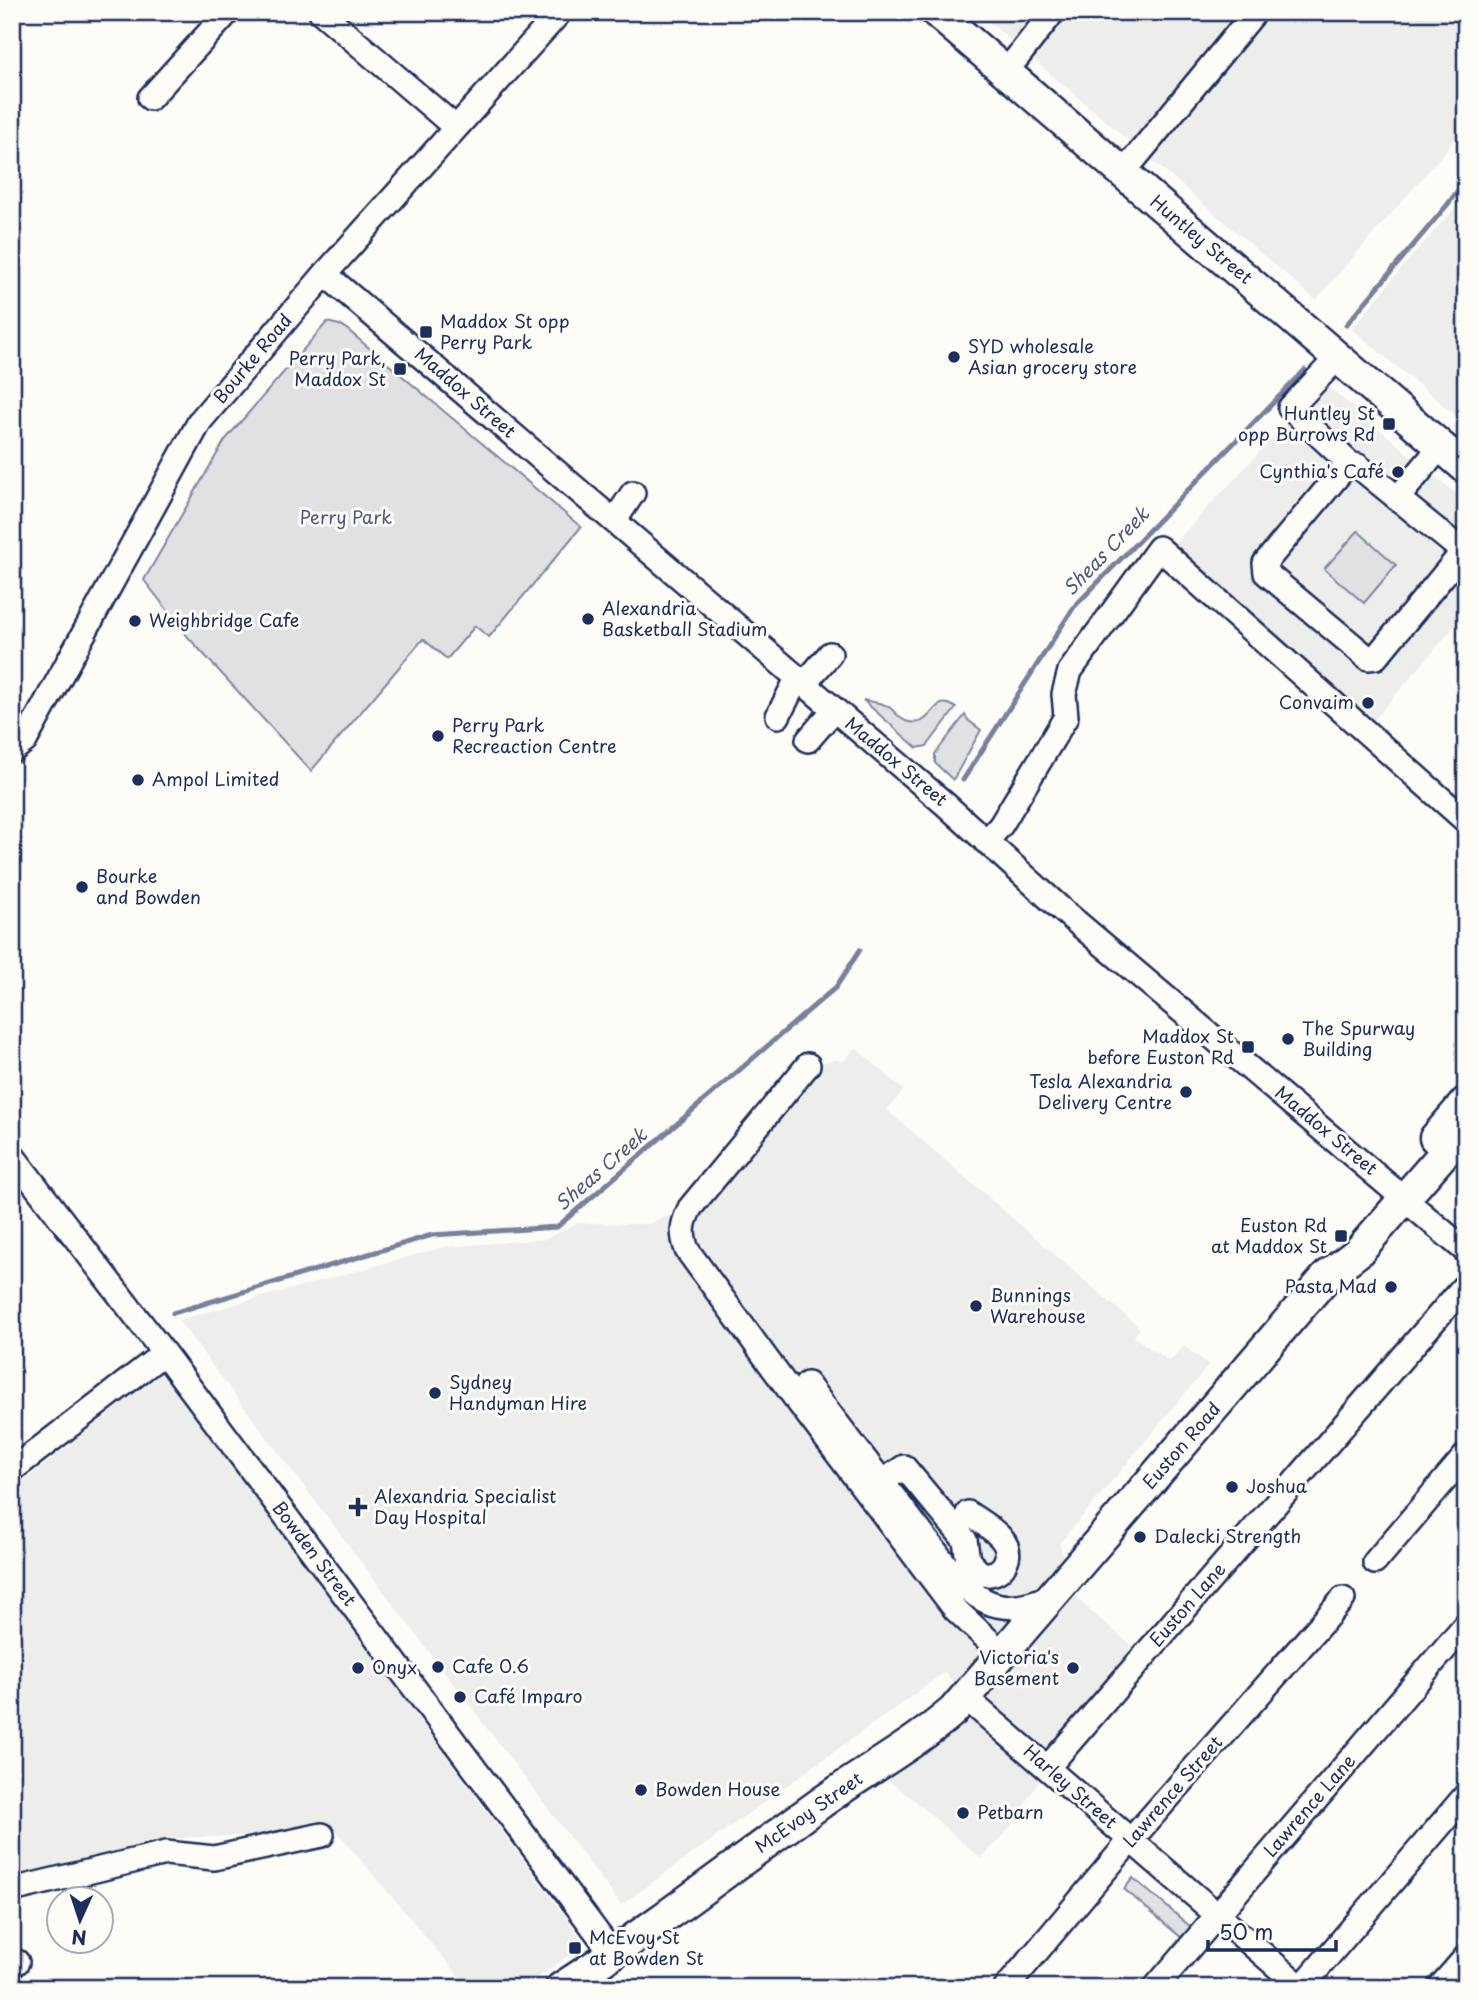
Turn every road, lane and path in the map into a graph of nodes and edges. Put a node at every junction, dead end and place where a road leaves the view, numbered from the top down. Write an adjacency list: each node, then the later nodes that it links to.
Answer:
1 (228, 12): 8 (street)
2 (321, 12): 9 (street)
3 (560, 12): 9 (street, Bourke Road)
4 (936, 12): 7 (main road, Huntley Street)
5 (1053, 12): 7 (street)
6 (1255, 12): 10 (street)
7 (1005, 73): 10 (main road, Huntley Street)
8 (150, 98)
9 (455, 127): 11 (street, Bourke Road)
10 (1123, 173): 12 (main road, Huntley Street)
11 (325, 274): 18 (street, Maddox Street); 24 (street, Bourke Road)
12 (1338, 357): 13 (main road, Huntley Street); 14 (street)
13 (1441, 446): 15 (main road, Huntley Street); 17 (street)
14 (1350, 464): 17 (street); 17 (street)
15 (1466, 468)
16 (633, 493): 18 (street)
17 (1397, 499)
18 (615, 520): 20 (street, Maddox Street)
19 (830, 654): 20 (street)
20 (801, 682): 21 (street, Maddox Street); 22 (street)
21 (834, 710): 23 (street); 26 (street, Maddox Street)
22 (778, 716)
23 (808, 740)
24 (12, 751)
25 (1466, 821): 26 (street)
26 (986, 842): 31 (street, Maddox Street)
27 (808, 1065): 38 (street)
28 (1466, 1102): 31 (main road, Euston Road)
29 (1466, 1128): 31 (main road, Euston Road)
30 (12, 1155): 34 (street, Bowden Street)
31 (1398, 1193): 32 (street, Maddox Street); 43 (main road, Euston Road)
32 (1466, 1251)
33 (1466, 1284): 47 (street, Euston Lane)
34 (164, 1353): 36 (street); 53 (street, Bowden Street)
35 (1466, 1455): 41 (street)
36 (12, 1470)
37 (882, 1482): 38 (street); 39 (street); 39 (street)
38 (888, 1521): 45 (street)
39 (926, 1539): 40 (street)
40 (940, 1559): 43 (street); 45 (street)
41 (1375, 1562)
42 (1343, 1599): 50 (street, Lawrence Street)
43 (1045, 1605): 45 (main road, McEvoy Street)
44 (1466, 1624): 52 (street, Lawrence Lane)
45 (1003, 1654): 46 (main road, McEvoy Street)
46 (965, 1698): 47 (street, Harley Street); 53 (main road, McEvoy Street)
47 (1048, 1767): 50 (street, Harley Street)
48 (1466, 1795): 58 (street)
49 (322, 1835): 51 (street)
50 (1131, 1840): 52 (street, Harley Street); 56 (street, Lawrence Street)
51 (12, 1890)
52 (1217, 1915): 57 (street, Lawrence Lane); 58 (street, Harley Street)
53 (613, 1955): 55 (main road, McEvoy Street)
54 (1466, 1957): 59 (street)
55 (561, 1988)
56 (1006, 1988)
57 (1155, 1988)
58 (1301, 1988)
59 (1438, 1988)

